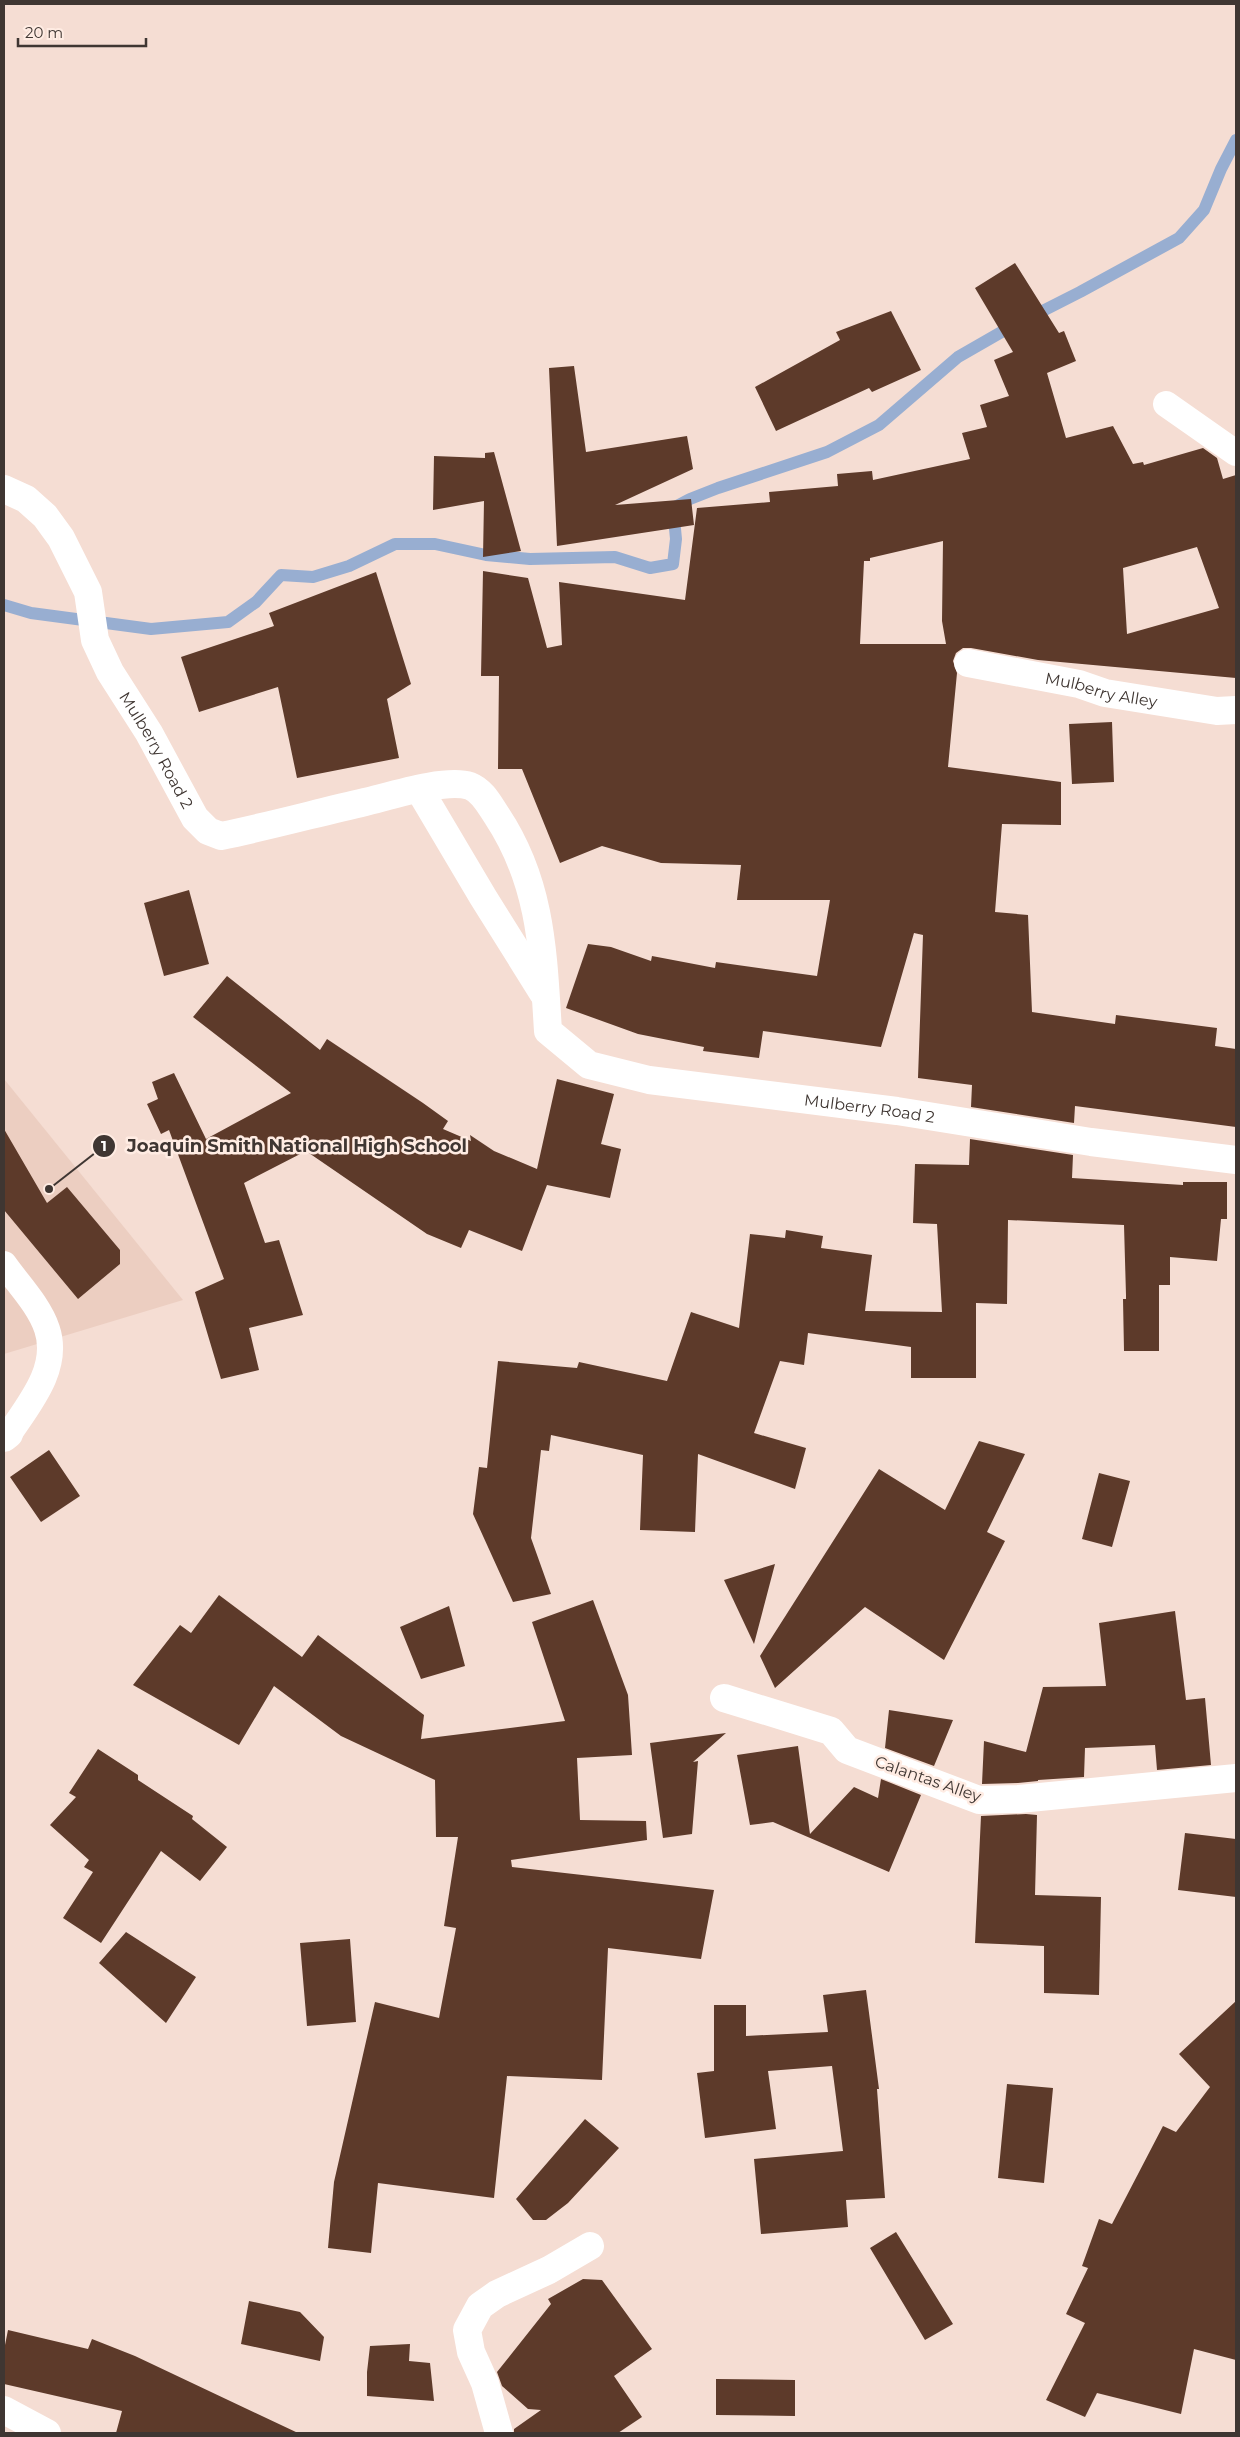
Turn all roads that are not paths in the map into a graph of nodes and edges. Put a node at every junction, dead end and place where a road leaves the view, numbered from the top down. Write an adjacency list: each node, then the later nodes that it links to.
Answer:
1 (1166, 404): 2 (lane)
2 (1236, 453)
3 (4, 489): 6 (street, Mulberry Road 2)
4 (968, 663): 5 (street, Mulberry Alley)
5 (1236, 710)
6 (419, 789): 7 (street, Mulberry Road 2); 7 (street, Mulberry Road 2)
7 (546, 998): 8 (street, Mulberry Road 2)
8 (1236, 1160)
9 (4, 1264): 10 (lane)
10 (6, 1436)
11 (724, 1698): 12 (street, Calantas Alley)
12 (1236, 1778)
13 (590, 2246): 16 (street)
14 (4, 2410): 15 (street)
15 (47, 2433)
16 (499, 2433)

